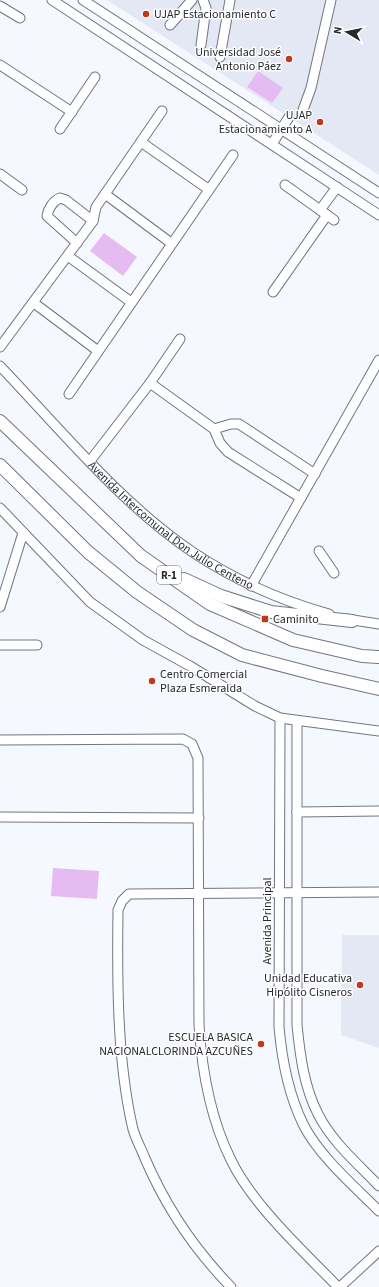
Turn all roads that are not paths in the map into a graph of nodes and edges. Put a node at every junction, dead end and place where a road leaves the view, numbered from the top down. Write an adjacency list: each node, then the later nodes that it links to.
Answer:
1 (52, 0): 21 (street)
2 (83, 0): 19 (street)
3 (192, 0): 9 (street)
4 (203, 0): 10 (street)
5 (230, 0): 11 (street)
6 (331, 0): 14 (street)
7 (0, 6): 8 (street)
8 (20, 18)
9 (170, 25)
10 (201, 45)
11 (220, 57)
12 (0, 65): 16 (street)
13 (95, 77): 16 (street)
14 (303, 110)
15 (162, 111): 20 (street)
16 (72, 112): 18 (street)
17 (289, 117): 19 (street)
18 (60, 129)
19 (282, 130): 21 (street); 28 (street)
20 (141, 142): 26 (street); 29 (street)
21 (272, 144): 25 (street)
22 (233, 155): 26 (street)
23 (0, 174): 27 (street)
24 (285, 185): 30 (street)
25 (337, 187): 30 (street); 31 (street)
26 (208, 189): 35 (street)
27 (22, 190)
28 (379, 193)
29 (105, 194): 33 (street); 35 (street)
30 (324, 212): 32 (street); 37 (street)
31 (379, 215)
32 (334, 220)
33 (93, 221): 34 (street); 34 (street)
34 (77, 243): 36 (street)
35 (171, 243): 38 (street)
36 (68, 256): 38 (street); 39 (street)
37 (273, 292)
38 (131, 302): 42 (street)
39 (34, 303): 41 (street); 42 (street)
40 (180, 339): 45 (street)
41 (0, 347)
42 (98, 351): 46 (street)
43 (379, 360): 51 (street)
44 (0, 366): 49 (street, Avenida Intercomunal Don Julio Centeno)
45 (150, 383): 48 (street); 49 (street)
46 (69, 394)
47 (0, 421): 56 (main road, R-1)
48 (214, 429): 51 (street); 52 (street)
49 (90, 461): 58 (street, Avenida Intercomunal Don Julio Centeno)
50 (0, 464): 65 (main road, R-1)
51 (315, 474): 52 (street)
52 (301, 498): 58 (street)
53 (0, 508): 54 (street)
54 (23, 533): 59 (street); 66 (street)
55 (319, 551): 57 (street)
56 (149, 562): 60 (main road); 64 (main road, R-1)
57 (334, 573)
58 (251, 586): 60 (street, Avenida Intercomunal Don Julio Centeno)
59 (0, 606)
60 (352, 621): 61 (street, Avenida Intercomunal Don Julio Centeno)
61 (379, 624)
62 (0, 645): 63 (street)
63 (37, 645)
64 (379, 657)
65 (379, 689)
66 (280, 718): 67 (street); 77 (street, Avenida Principal)
67 (297, 721): 68 (street); 71 (street)
68 (379, 731)
69 (0, 740): 73 (street)
70 (379, 811): 71 (street)
71 (297, 812): 74 (street)
72 (0, 818): 73 (street)
73 (199, 818): 76 (street)
74 (296, 892): 75 (street); 77 (street); 78 (street)
75 (379, 892)
76 (198, 894): 77 (street); 81 (street); 82 (street)
77 (280, 894): 79 (street, Avenida Principal)
78 (379, 1186)
79 (379, 1211)
80 (379, 1251): 82 (street)
81 (232, 1287)
82 (339, 1287)

